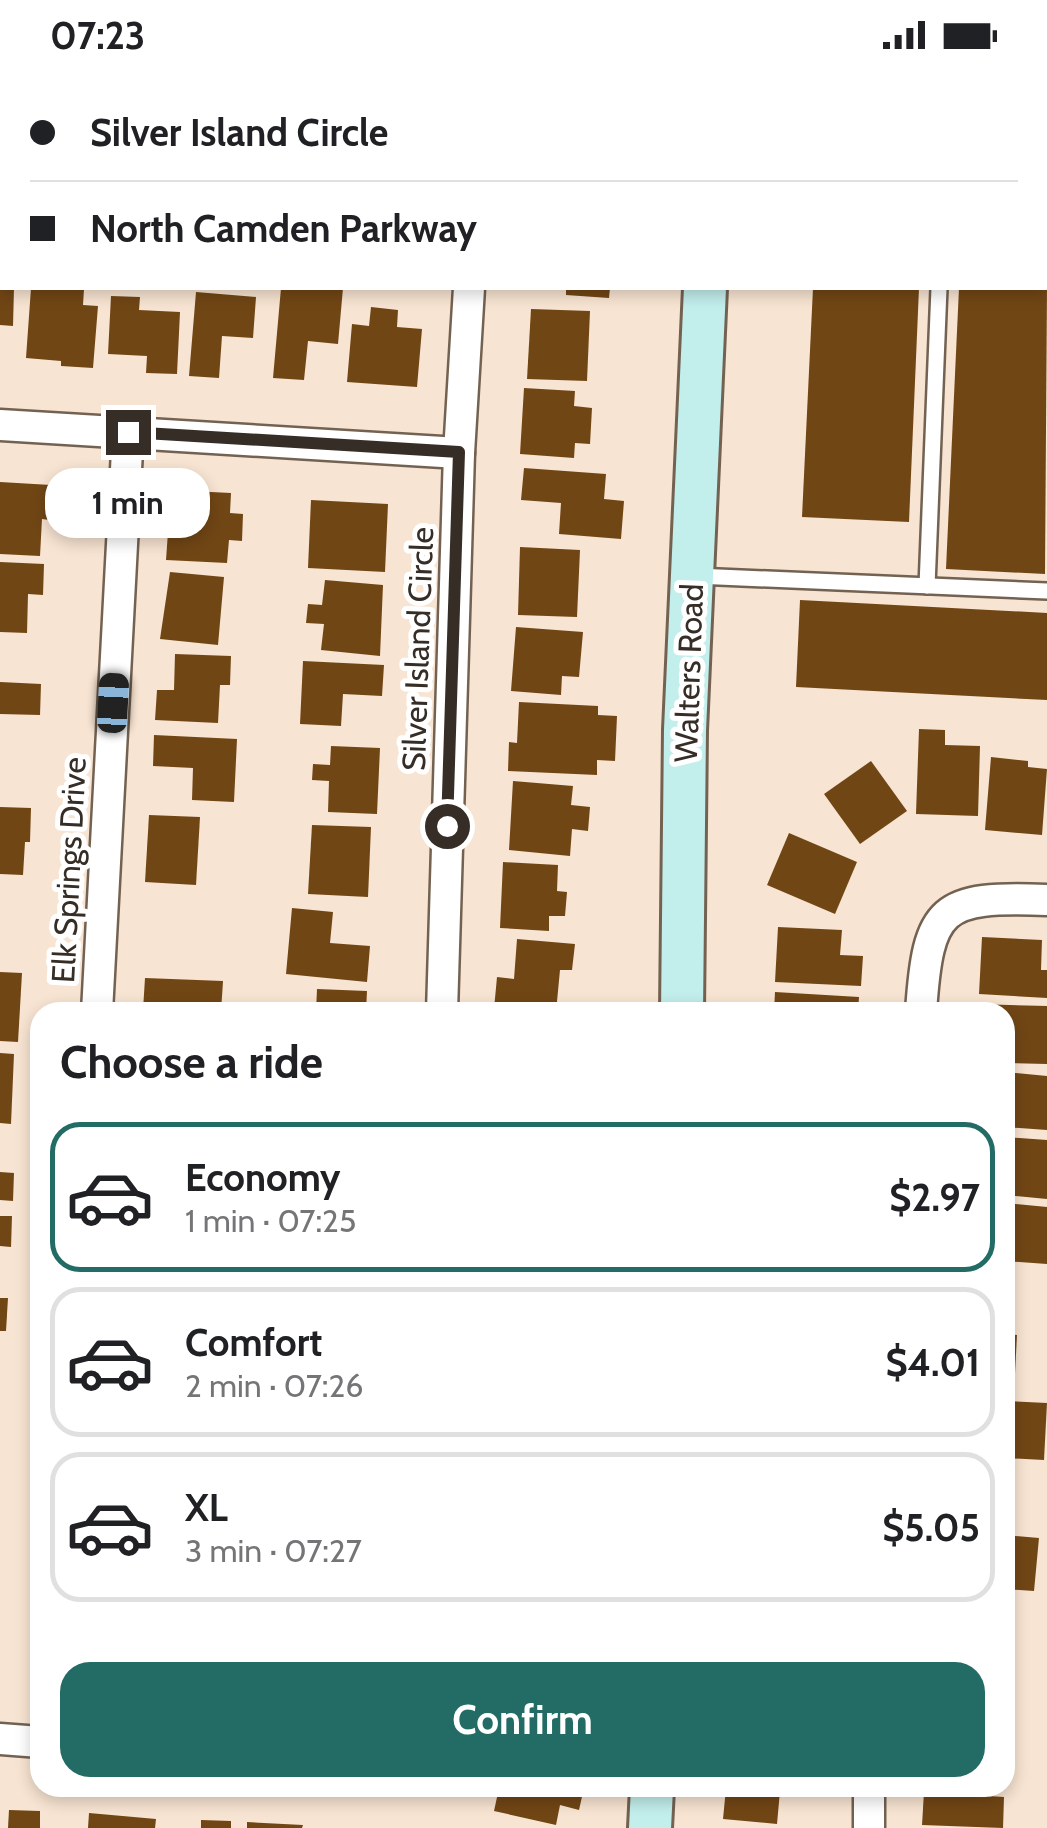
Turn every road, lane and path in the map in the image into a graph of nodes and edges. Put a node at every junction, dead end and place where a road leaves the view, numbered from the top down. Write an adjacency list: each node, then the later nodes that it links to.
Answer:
1 (469, 290): 6 (street, Silver Island Circle)
2 (707, 290): 7 (street, Walters Road)
3 (939, 290): 8 (lane)
4 (0, 425): 5 (street)
5 (128, 432): 6 (street); 11 (street, Elk Springs Drive)
6 (459, 452): 12 (street, Silver Island Circle)
7 (692, 576): 8 (lane); 13 (street, Walters Road)
8 (927, 586): 9 (lane)
9 (1047, 591)
10 (1047, 900): 14 (street)
11 (97, 1002)
12 (442, 1002)
13 (682, 1002)
14 (921, 1002)
15 (0, 1740): 16 (street)
16 (30, 1742)
17 (652, 1797): 19 (street)
18 (869, 1797): 20 (street)
19 (650, 1828)
20 (868, 1828)

